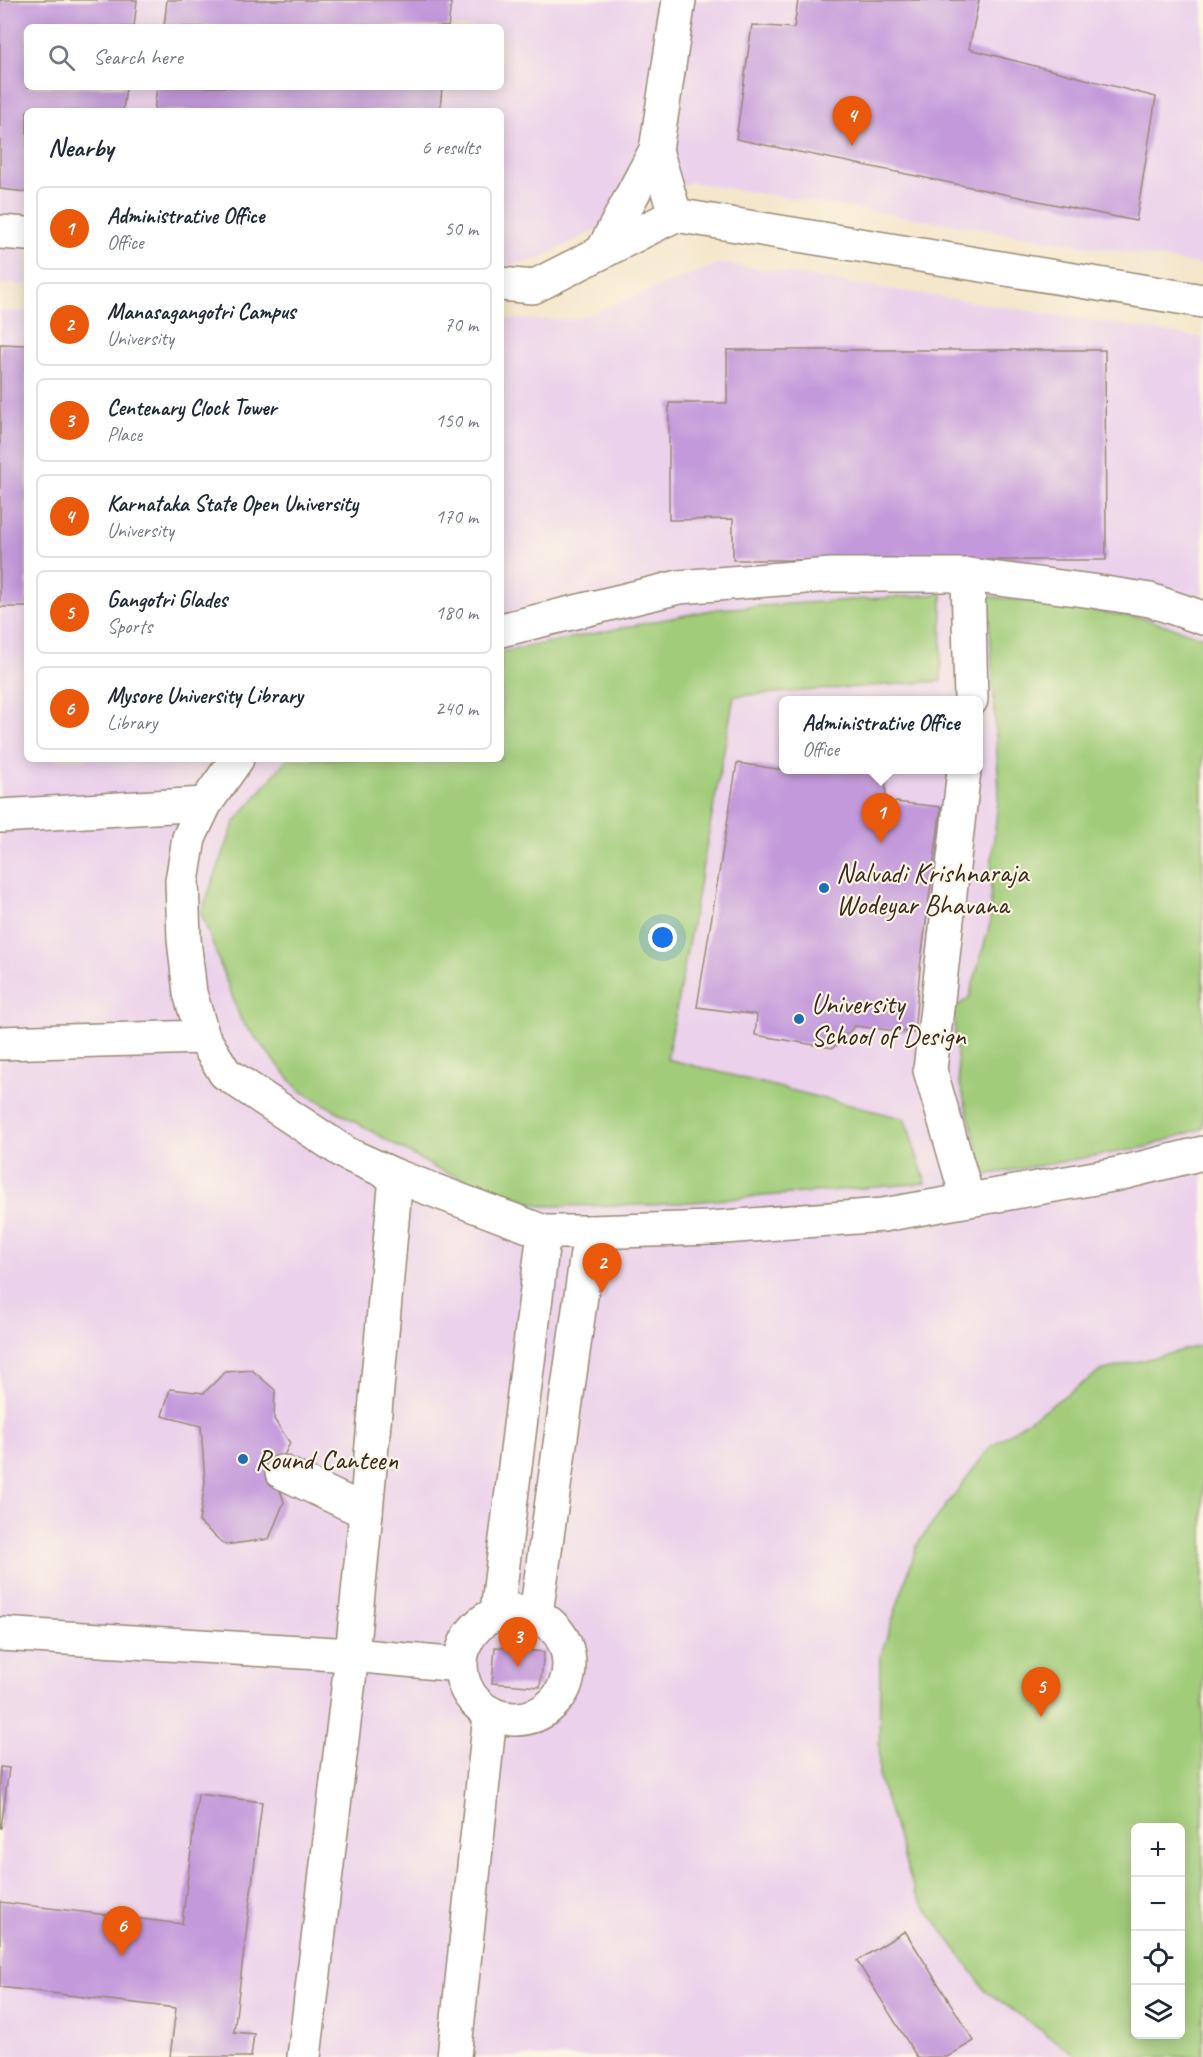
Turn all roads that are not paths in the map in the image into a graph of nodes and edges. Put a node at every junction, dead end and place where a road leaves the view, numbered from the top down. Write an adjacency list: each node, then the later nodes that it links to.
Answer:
1 (679, 0): 2 (street)
2 (656, 150): 3 (street); 6 (street)
3 (675, 215): 6 (street); 8 (street)
4 (0, 232): 5 (street)
5 (24, 234)
6 (602, 252): 7 (street)
7 (504, 284)
8 (1203, 301)
9 (968, 575): 10 (street); 11 (street); 12 (street)
10 (1203, 618)
11 (504, 629)
12 (971, 696)
13 (235, 762): 15 (street)
14 (964, 774): 21 (street)
15 (205, 804): 16 (street); 17 (street)
16 (0, 816)
17 (203, 1037): 18 (street); 20 (street)
18 (0, 1042)
19 (1203, 1153): 21 (street)
20 (396, 1176): 22 (street); 25 (street)
21 (968, 1200): 23 (street)
22 (544, 1232): 23 (street); 26 (street)
23 (590, 1232): 27 (street)
24 (282, 1472): 25 (street)
25 (366, 1512): 29 (street)
26 (496, 1612): 27 (street); 30 (street)
27 (536, 1614): 31 (street)
28 (0, 1634): 29 (street)
29 (352, 1655): 30 (street); 32 (street)
30 (459, 1665): 31 (street)
31 (501, 1718): 33 (street); 34 (street)
32 (304, 2057)
33 (454, 2057)
34 (475, 2057)

